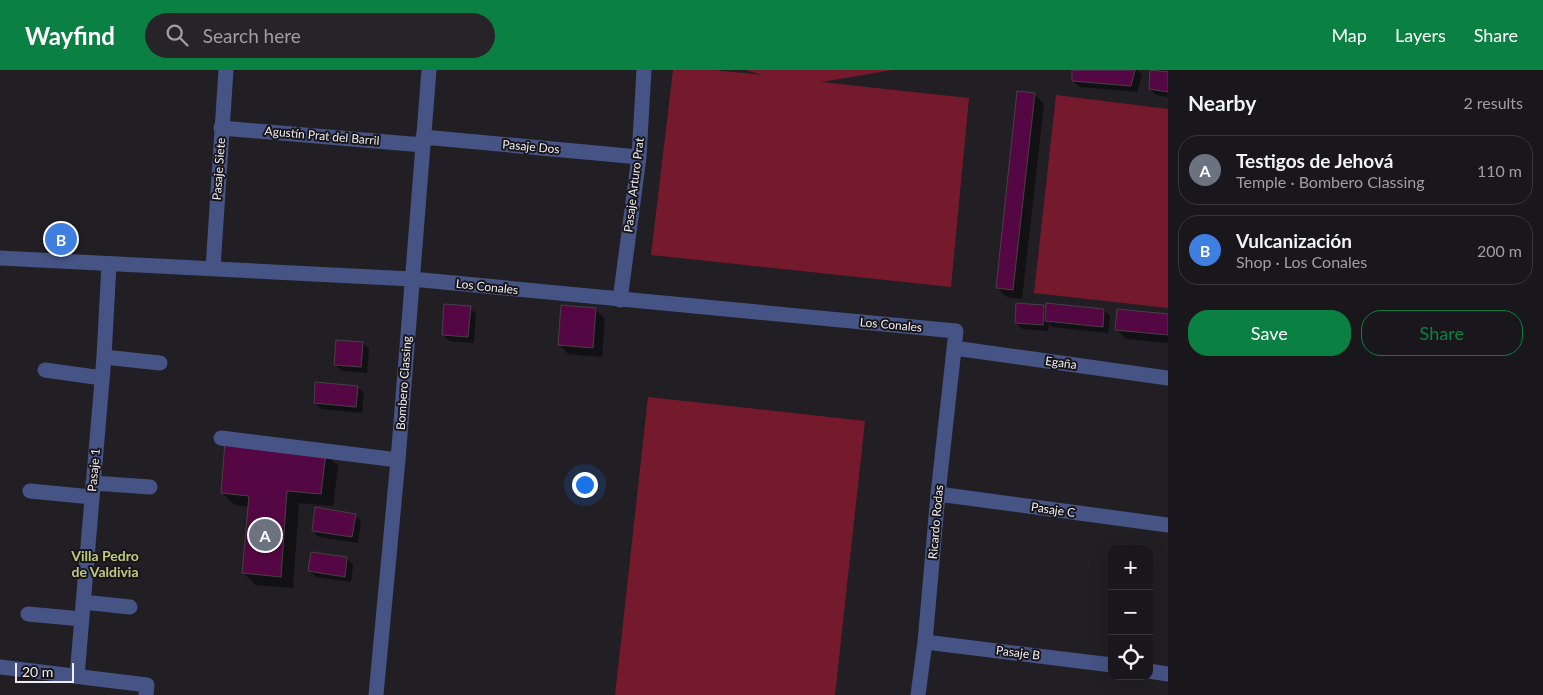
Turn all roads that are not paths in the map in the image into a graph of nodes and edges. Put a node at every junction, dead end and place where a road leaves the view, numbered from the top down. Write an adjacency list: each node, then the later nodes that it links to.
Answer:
1 (226, 70): 4 (street, Pasaje Siete)
2 (429, 70): 5 (street, Bombero Classing)
3 (644, 70): 6 (street, Pasaje Arturo Prat)
4 (221, 128): 5 (street, Agustín Prat del Barril); 9 (street, Pasaje Siete)
5 (423, 141): 6 (street, Pasaje Dos); 10 (street, Bombero Classing)
6 (639, 157): 11 (street, Pasaje Arturo Prat)
7 (0, 258): 8 (street, Los Conales)
8 (109, 264): 9 (street, Los Conales); 13 (street, Pasaje 1)
9 (212, 268): 10 (street, Los Conales)
10 (412, 279): 11 (street, Los Conales); 19 (street, Bombero Classing)
11 (620, 300): 12 (street, Los Conales)
12 (954, 348): 17 (street, Egaña); 23 (street, Ricardo Rodas)
13 (104, 357): 14 (street); 16 (street, Pasaje 1)
14 (160, 362)
15 (45, 370): 16 (street)
16 (102, 378): 21 (street, Pasaje 1)
17 (1168, 378)
18 (221, 438): 19 (street)
19 (398, 460): 36 (street, Bombero Classing)
20 (150, 487): 21 (street)
21 (93, 490): 22 (street); 25 (street, Pasaje 1)
22 (30, 491)
23 (938, 494): 24 (street, Pasaje C); 29 (street, Ricardo Rodas)
24 (1168, 525)
25 (83, 602): 26 (street); 28 (street, Pasaje 1)
26 (130, 606)
27 (28, 614): 28 (street)
28 (82, 619): 34 (street, Pasaje 1)
29 (925, 642): 30 (street, Pasaje B); 37 (street, Ricardo Rodas)
30 (1108, 665)
31 (0, 667): 34 (street)
32 (1153, 672): 33 (street)
33 (1168, 674)
34 (77, 676): 35 (street)
35 (146, 690)
36 (376, 695)
37 (918, 695)

